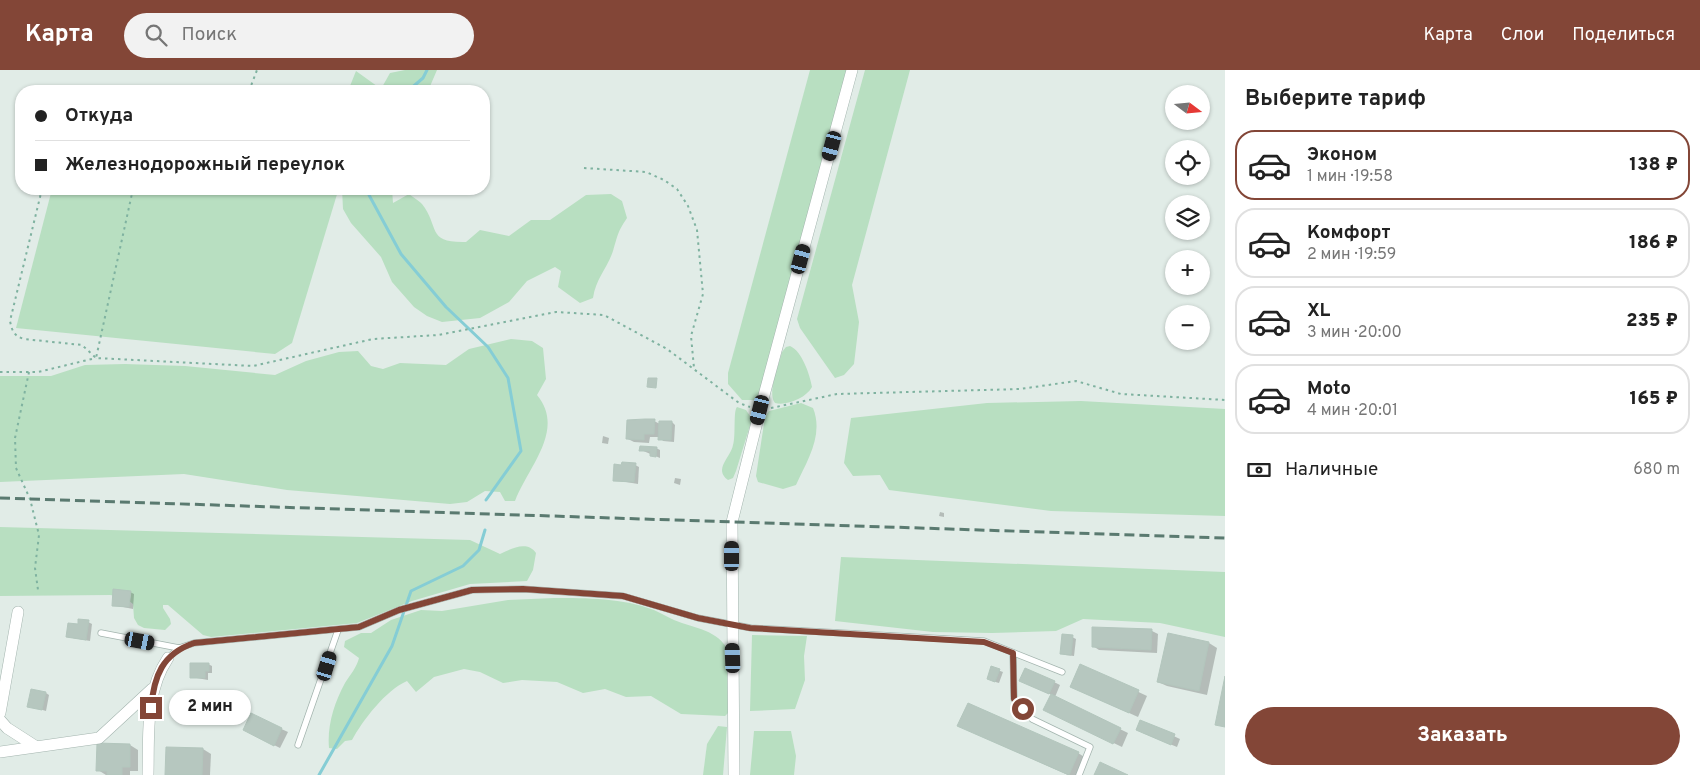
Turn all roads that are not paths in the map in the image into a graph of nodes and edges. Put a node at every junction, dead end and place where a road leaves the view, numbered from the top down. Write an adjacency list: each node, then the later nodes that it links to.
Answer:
1 (852, 70): 3 (street)
2 (18, 612): 11 (street)
3 (732, 623): 4 (lane); 7 (lane); 17 (street)
4 (338, 630): 6 (lane); 13 (lane)
5 (100, 633): 6 (lane)
6 (179, 648): 8 (lane)
7 (1013, 653): 9 (lane); 18 (lane)
8 (168, 658): 10 (street)
9 (1062, 672)
10 (152, 688): 14 (street); 16 (street)
11 (0, 713)
12 (0, 720): 14 (street)
13 (298, 745)
14 (35, 746): 15 (street)
15 (0, 752)
16 (148, 775)
17 (734, 775)
18 (1079, 775)

